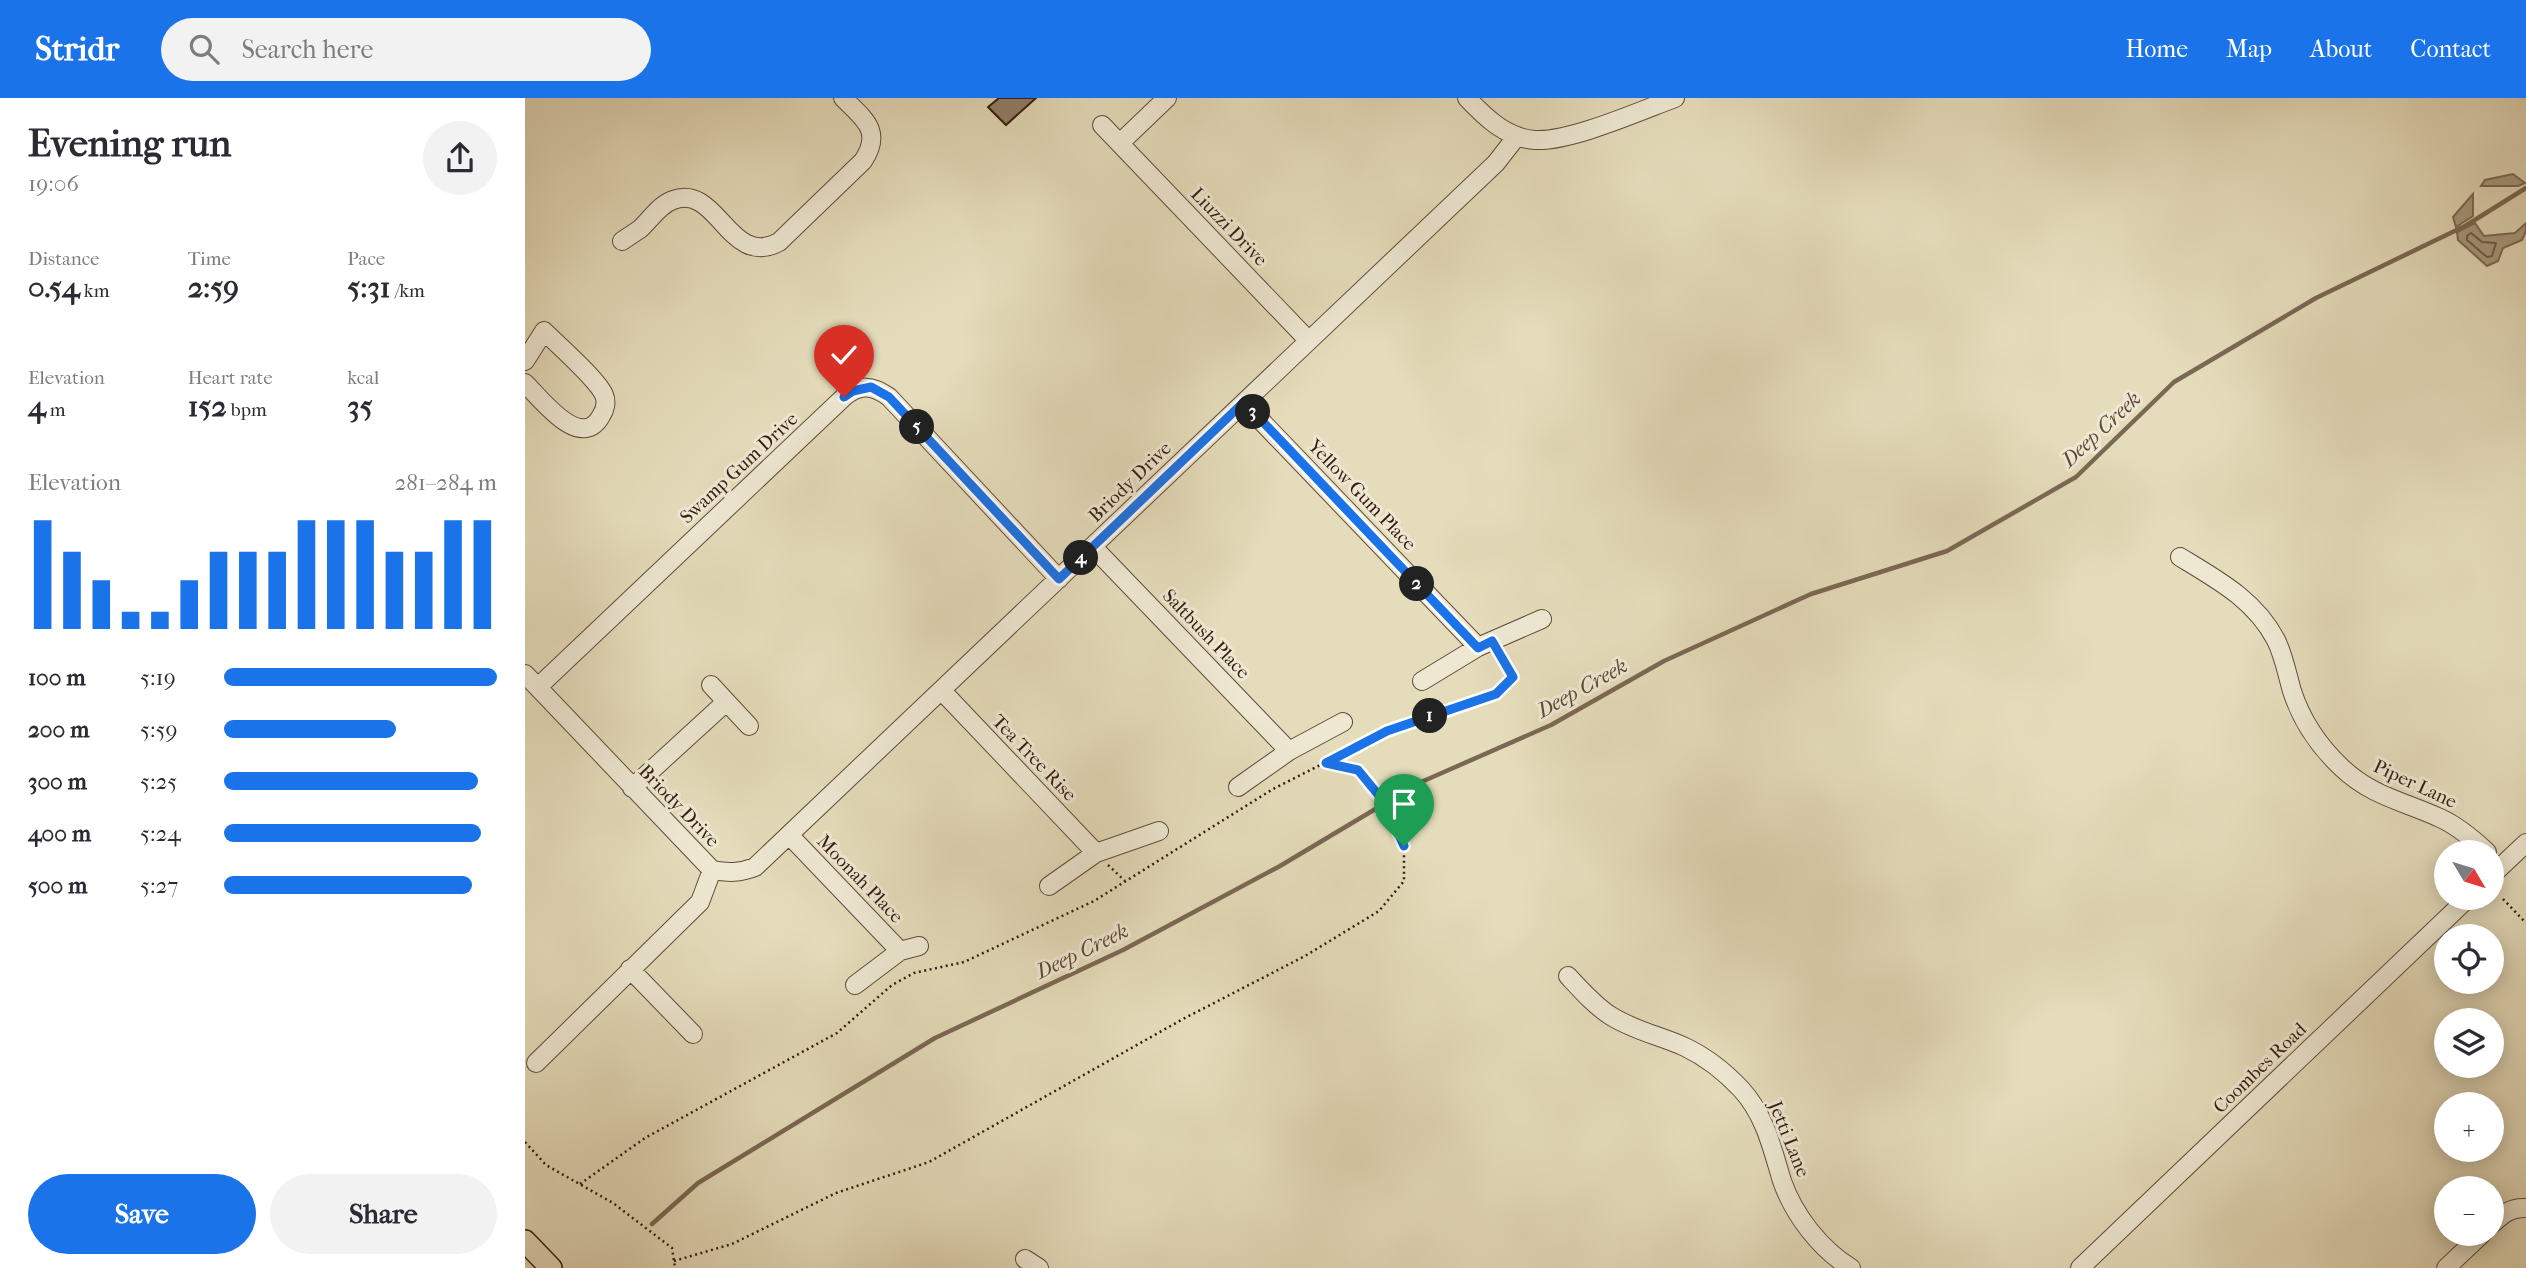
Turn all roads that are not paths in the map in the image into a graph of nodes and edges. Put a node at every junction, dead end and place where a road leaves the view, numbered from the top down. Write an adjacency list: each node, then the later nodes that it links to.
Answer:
1 (843, 98): 8 (street)
2 (1167, 98): 7 (street)
3 (1467, 98): 6 (street)
4 (1675, 98): 6 (street)
5 (1102, 125): 7 (street, Liuzzi Drive)
6 (1517, 136): 9 (street, Briody Drive)
7 (1120, 143): 9 (street, Liuzzi Drive)
8 (622, 241)
9 (1308, 340): 12 (street, Briody Drive)
10 (525, 361): 11 (street)
11 (525, 383)
12 (1244, 402): 13 (street, Briody Drive); 17 (street, Yellow Gum Place)
13 (1093, 547): 15 (street, Briody Drive); 26 (street, Saltbush Place)
14 (2180, 557): 31 (street, Piper Lane)
15 (1059, 579): 21 (street, Swamp Gum Drive); 22 (street, Briody Drive)
16 (1542, 619): 17 (street)
17 (1485, 644): 19 (street)
18 (525, 674): 21 (street, Briody Drive)
19 (1422, 681)
20 (711, 685): 23 (street)
21 (538, 687): 28 (street, Briody Drive)
22 (942, 691): 30 (street, Briody Drive); 33 (street, Tea Tree Rise)
23 (726, 702): 25 (street); 28 (street)
24 (1343, 722): 26 (street)
25 (749, 726)
26 (1289, 751): 27 (street)
27 (1238, 787)
28 (632, 788): 35 (street, Briody Drive)
29 (1159, 831): 33 (street)
30 (790, 836): 35 (street, Briody Drive); 39 (street, Moonah Place)
31 (2473, 840)
32 (2526, 843): 34 (street)
33 (1096, 853): 36 (street)
34 (2504, 859)
35 (712, 870): 40 (street)
36 (1049, 886)
37 (2456, 910): 51 (street, Coombes Road)
38 (919, 946): 39 (street, Moonah Place)
39 (900, 951): 42 (street, Moonah Place)
40 (630, 969): 43 (street); 44 (street)
41 (1568, 976): 50 (street, Jetti Lane)
42 (855, 985)
43 (693, 1034)
44 (536, 1063)
45 (2526, 1208): 46 (street)
46 (2504, 1213)
47 (525, 1241): 49 (main road)
48 (2469, 1246): 52 (street)
49 (551, 1268)
50 (1851, 1268)
51 (2080, 1268)
52 (2446, 1268)

